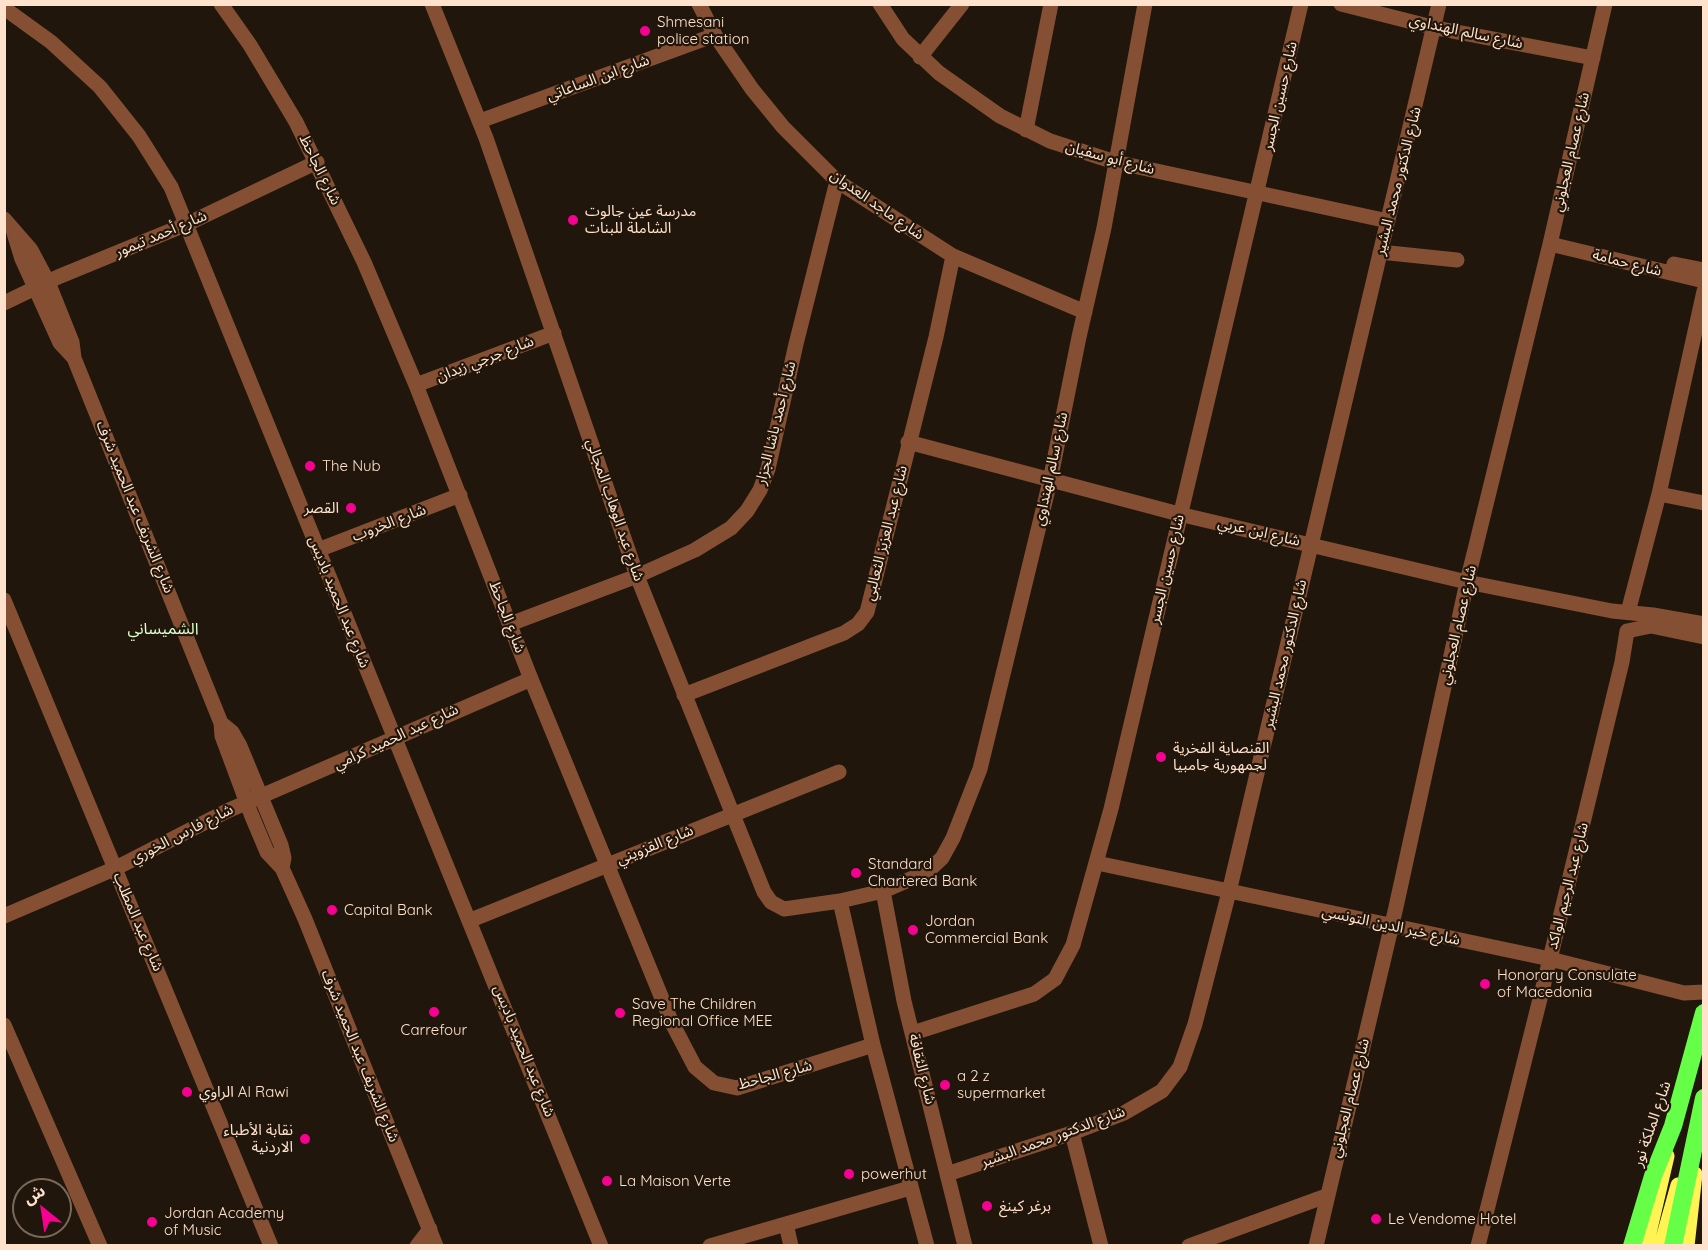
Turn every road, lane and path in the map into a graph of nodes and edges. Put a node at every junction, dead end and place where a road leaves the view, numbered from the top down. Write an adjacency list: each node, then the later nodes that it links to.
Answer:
1 (221, 4): 18 (street, شارع الجاحظ)
2 (432, 4): 16 (street, شارع عبد الوهاب المجالي)
3 (699, 4): 13 (street, شارع ماجد العدوان)
4 (880, 4): 15 (street, شارع أبو سفيان)
5 (962, 4): 15 (street)
6 (1051, 4): 17 (street)
7 (1145, 4): 19 (street, شارع سالم الهنداوي)
8 (1301, 4): 21 (street, شارع حسين الجسر)
9 (1341, 4): 12 (street, شارع سالم الهنداوي)
10 (1605, 4): 14 (street, شارع عصام العجلوني)
11 (4, 8): 24 (street, شارع عبد الحميد باديس)
12 (1438, 17): 14 (street, شارع سالم الهنداوي); 23 (street, شارع الدكتور محمد البشير)
13 (715, 35): 16 (street, شارع ابن الساعاتي); 20 (street, شارع ماجد العدوان)
14 (1594, 54): 26 (street, شارع عصام العجلوني)
15 (920, 57): 17 (street, شارع أبو سفيان)
16 (480, 121): 40 (street, شارع عبد الوهاب المجالي)
17 (1026, 130): 19 (street, شارع أبو سفيان)
18 (317, 162): 24 (street, شارع أحمد تيمور); 41 (street, شارع الجاحظ)
19 (1115, 162): 21 (street, شارع أبو سفيان); 39 (street, شارع سالم الهنداوي)
20 (837, 181): 28 (street, شارع ماجد العدوان); 50 (street, شارع أحمد باشا الجزار)
21 (1258, 192): 23 (street, شارع أبو سفيان); 47 (street, شارع حسين الجسر)
22 (4, 219): 25 (street, شارع الشريف عبد الحميد شرف)
23 (1388, 220): 27 (street, شارع الدكتور محمد البشير)
24 (187, 224): 33 (street, شارع أحمد تيمور); 49 (street, شارع عبد الحميد باديس)
25 (14, 232): 29 (street, شارع الشريف عبد الحميد شرف); 32 (street, شارع الشريف عبد الحميد شرف)
26 (1551, 240): 30 (street, شارع حمامة); 51 (street, شارع عصام العجلوني)
27 (1380, 252): 31 (street); 48 (street, شارع الدكتور محمد البشير)
28 (953, 256): 39 (street, شارع ماجد العدوان); 42 (street, شارع عبد العزيز الثعالبي)
29 (22, 259): 36 (street, شارع الشريف عبد الحميد شرف); 38 (street)
30 (1630, 259): 34 (street, شارع حمامة); 35 (street, شارع حمامة)
31 (1457, 260)
32 (39, 264): 33 (street); 36 (street, شارع الشريف عبد الحميد شرف)
33 (85, 267): 36 (street, شارع أحمد تيمور)
34 (1704, 270)
35 (1704, 281)
36 (41, 285): 38 (street, شارع أحمد تيمور); 63 (street, شارع الشريف عبد الحميد شرف)
37 (1704, 291): 44 (street)
38 (5, 303)
39 (1085, 312): 43 (street, شارع سالم الهنداوي)
40 (554, 333): 41 (street, شارع جرجي زيدان); 50 (street, شارع عبد الوهاب المجالي)
41 (416, 385): 45 (street, شارع الجاحظ)
42 (908, 442): 43 (street, شارع ابن عربي); 60 (street, شارع عبد العزيز الثعالبي)
43 (1050, 481): 47 (street, شارع ابن عربي); 68 (street, شارع سالم الهنداوي)
44 (1659, 494): 46 (street); 54 (street)
45 (460, 495): 49 (street, شارع الخروب); 55 (street, شارع الجاحظ)
46 (1704, 503)
47 (1179, 514): 48 (street, شارع ابن عربي); 65 (street, شارع حسين الجسر)
48 (1311, 544): 51 (street, شارع ابن عربي); 69 (street, شارع الدكتور محمد البشير)
49 (318, 550): 61 (street, شارع عبد الحميد باديس)
50 (637, 576): 55 (street, شارع أحمد باشا الجزار); 60 (street, شارع عبد الوهاب المجالي)
51 (1467, 582): 53 (street, شارع ابن عربي); 73 (street, شارع عصام العجلوني)
52 (4, 600): 67 (street, شارع عبد المطلب)
53 (1612, 611): 54 (street, شارع ابن عربي); 57 (street)
54 (1628, 612): 56 (street, شارع ابن عربي)
55 (510, 624): 59 (street, شارع الجاحظ)
56 (1704, 624)
57 (1627, 631): 58 (street); 74 (street, شارع عبد الرحيم الواكد)
58 (1704, 637)
59 (531, 679): 61 (street, شارع عبد الحميد كرامي); 66 (street, شارع الجاحظ)
60 (684, 695): 64 (street, شارع عبد الوهاب المجالي)
61 (396, 738): 63 (street, شارع عبد الحميد كرامي); 72 (street, شارع عبد الحميد باديس)
62 (839, 772): 64 (street, شارع القزويني)
63 (254, 800): 67 (street, شارع فارس الخوري); 88 (street, شارع الشريف عبد الحميد شرف)
64 (732, 815): 66 (street, شارع القزويني); 70 (street, شارع عبد الوهاب المجالي)
65 (1097, 863): 69 (street, شارع خير الدين التونسي); 79 (street, شارع حسين الجسر)
66 (607, 864): 72 (street, شارع القزويني); 80 (street, شارع الجاحظ)
67 (116, 868): 71 (street, شارع فارس الخوري); 90 (street, شارع عبد المطلب)
68 (883, 891): 70 (street, شارع عبد الوهاب المجالي); 79 (street, شارع الثقافة)
69 (1229, 892): 73 (street, شارع خير الدين التونسي); 83 (street, شارع الدكتور محمد البشير)
70 (840, 902): 80 (street)
71 (4, 916)
72 (471, 920): 93 (street, شارع عبد الحميد باديس)
73 (1391, 927): 74 (street, شارع خير الدين التونسي); 86 (street, شارع عصام العجلوني)
74 (1550, 959): 76 (street, شارع خير الدين التونسي); 101 (street, شارع عبد الرحيم الواكد)
75 (1704, 992): 76 (street, شارع خير الدين التونسي)
76 (1684, 993): 77 (street)
77 (1703, 1016): 82 (highway, شارع الملكة نور)
78 (4, 1025): 89 (street)
79 (913, 1033): 84 (street, شارع الثقافة)
80 (873, 1045): 85 (street)
81 (1702, 1104): 104 (main road); 105 (highway); 106 (main road)
82 (1673, 1126): 102 (highway, شارع الملكة نور); 103 (main road)
83 (1072, 1133): 84 (street, شارع الدكتور محمد البشير); 98 (street)
84 (947, 1174): 97 (street, شارع الثقافة)
85 (910, 1188): 87 (street); 96 (street)
86 (1326, 1196): 99 (street); 100 (street, شارع عصام العجلوني)
87 (786, 1224): 94 (street); 95 (street)
88 (430, 1229): 91 (street); 92 (street, شارع الشريف عبد الحميد شرف)
89 (100, 1245)
90 (271, 1245)
91 (417, 1245)
92 (436, 1245)
93 (601, 1245)
94 (710, 1245)
95 (791, 1245)
96 (927, 1245)
97 (965, 1245)
98 (1101, 1245)
99 (1189, 1245)
100 (1316, 1245)
101 (1478, 1245)
102 (1632, 1245)
103 (1646, 1245)
104 (1661, 1245)
105 (1674, 1245)
106 (1687, 1245)

